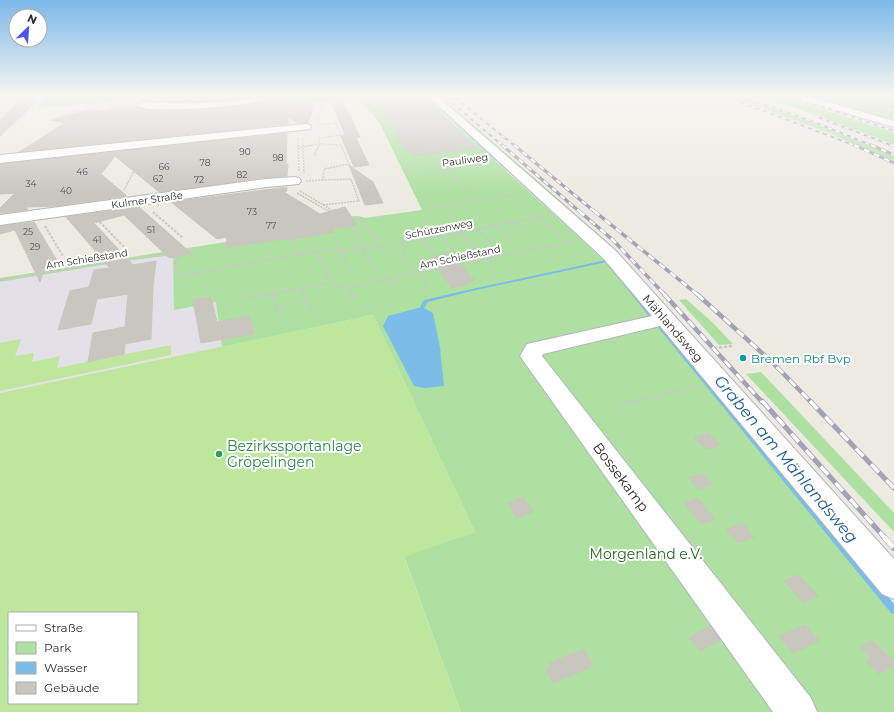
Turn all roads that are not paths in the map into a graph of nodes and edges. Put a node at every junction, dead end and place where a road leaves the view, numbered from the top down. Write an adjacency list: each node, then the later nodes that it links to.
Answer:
1 (294, 128): 3 (street)
2 (468, 128): 6 (street, Mählandsweg)
3 (0, 159)
4 (293, 181): 5 (street, Kulmer Straße)
5 (7, 219)
6 (666, 320): 7 (street, Mählandsweg); 8 (street, Bossekamp)
7 (894, 583)
8 (797, 712)

